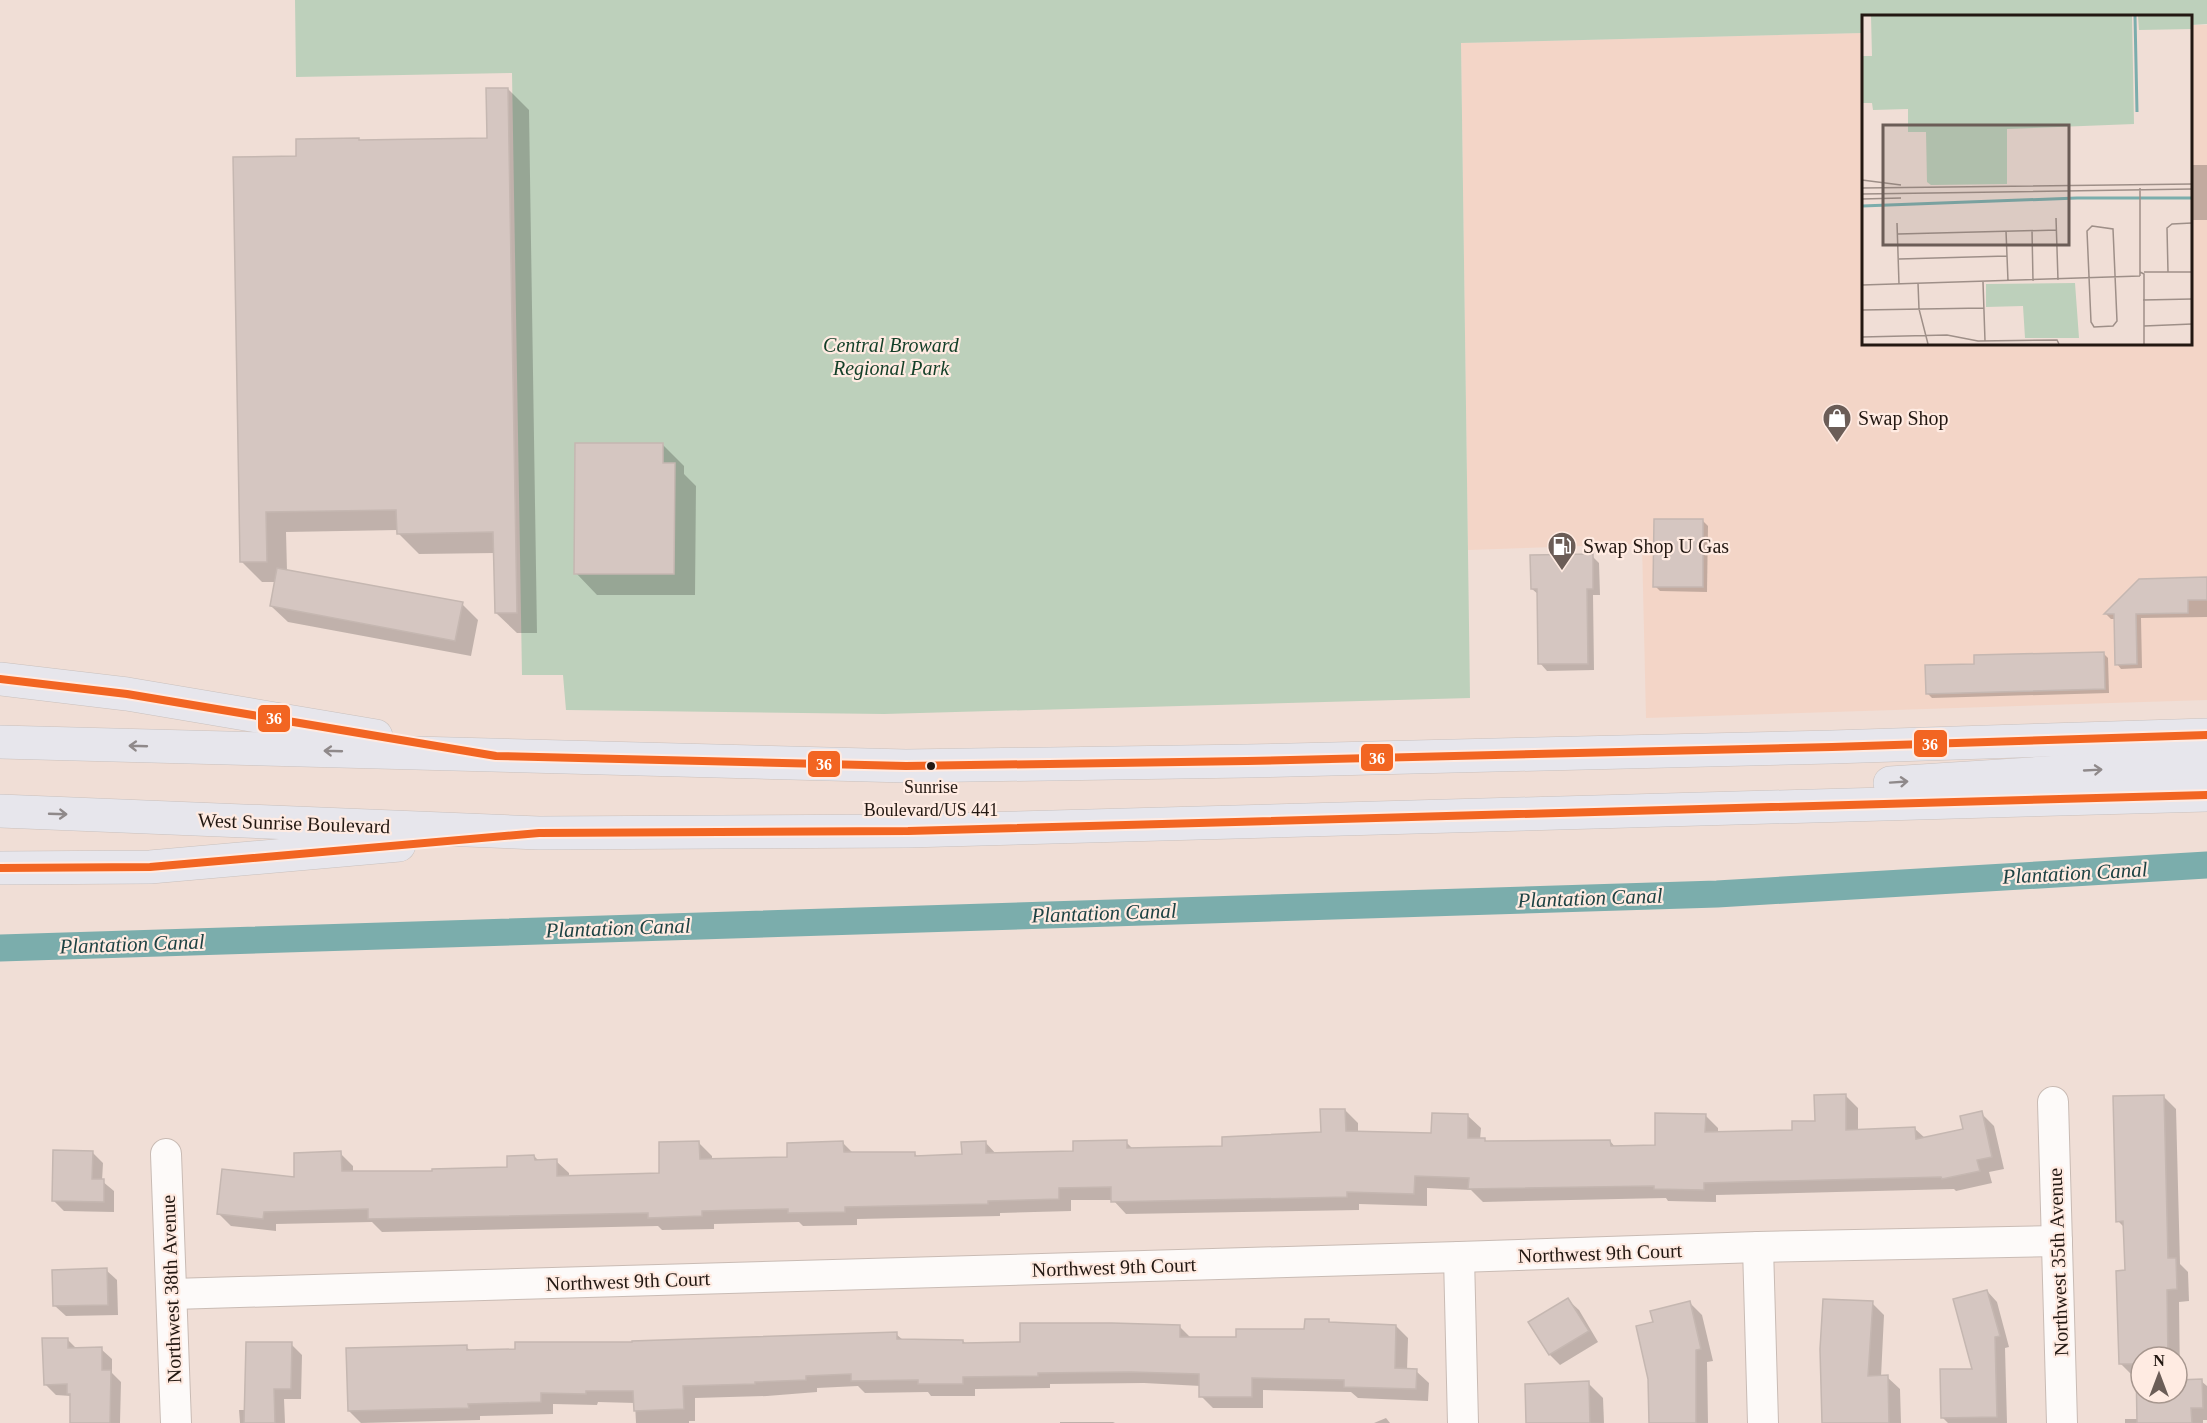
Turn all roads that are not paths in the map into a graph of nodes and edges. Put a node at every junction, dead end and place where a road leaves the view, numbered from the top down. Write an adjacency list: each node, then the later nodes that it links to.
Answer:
1 (0, 679): 4 (main road)
2 (2207, 735): 4 (main road)
3 (0, 742): 4 (main road, one-way to 3)
4 (496, 756)
5 (2207, 765): 7 (main road, one-way to 5)
6 (2207, 795): 7 (main road, West Sunrise Boulevard)
7 (1847, 806): 9 (main road, West Sunrise Boulevard)
8 (0, 812): 9 (main road, West Sunrise Boulevard, one-way to 9)
9 (538, 833): 10 (main road)
10 (0, 868)
11 (2053, 1102): 13 (street, Northwest 35th Avenue)
12 (166, 1154): 16 (street, Northwest 38th Avenue)
13 (2057, 1241): 14 (street, Northwest 9th Court); 20 (street, Northwest 35th Avenue)
14 (1758, 1247): 15 (street, Northwest 9th Court); 19 (street)
15 (1459, 1257): 16 (street, Northwest 9th Court); 18 (street)
16 (172, 1294): 17 (street, Northwest 38th Avenue)
17 (176, 1423)
18 (1463, 1423)
19 (1763, 1423)
20 (2062, 1423)

